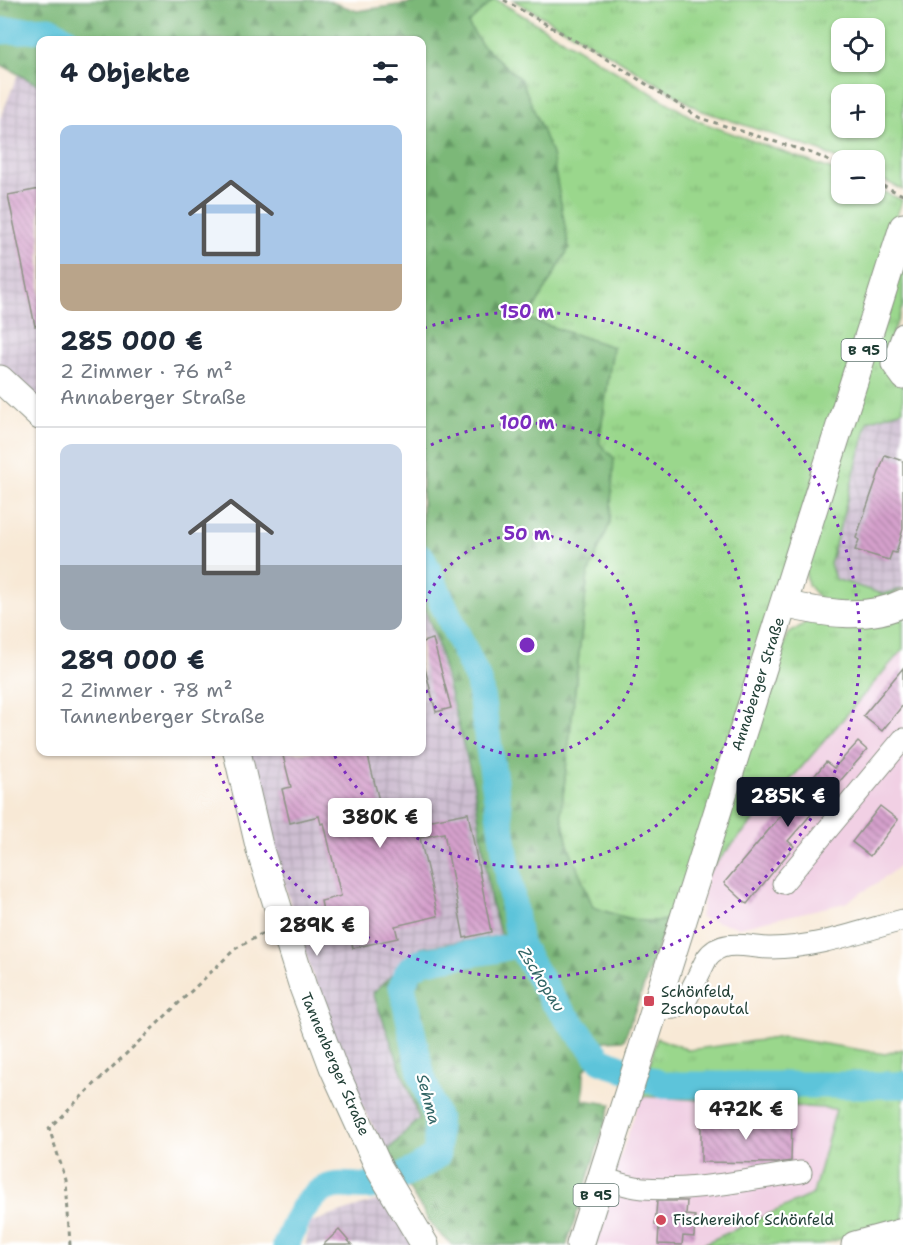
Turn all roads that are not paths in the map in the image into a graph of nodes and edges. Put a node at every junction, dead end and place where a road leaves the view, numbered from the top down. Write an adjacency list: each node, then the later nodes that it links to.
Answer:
1 (903, 226): 7 (main road, Annaberger Straße / B 95)
2 (903, 334): 4 (lane)
3 (0, 379): 5 (main road)
4 (903, 379)
5 (36, 412)
6 (903, 603): 7 (main road)
7 (784, 604): 12 (main road, Annaberger Straße / B 95)
8 (903, 739): 10 (lane)
9 (238, 756): 18 (main road, Tannenberger Straße)
10 (783, 884)
11 (903, 920): 12 (lane)
12 (652, 1022): 14 (main road, Annaberger Straße / B 95)
13 (801, 1172): 15 (lane)
14 (602, 1178): 15 (lane); 19 (main road, Annaberger Straße / B 95)
15 (706, 1186): 16 (lane)
16 (769, 1192)
17 (903, 1232): 20 (main road)
18 (425, 1245)
19 (580, 1245)
20 (855, 1245)

